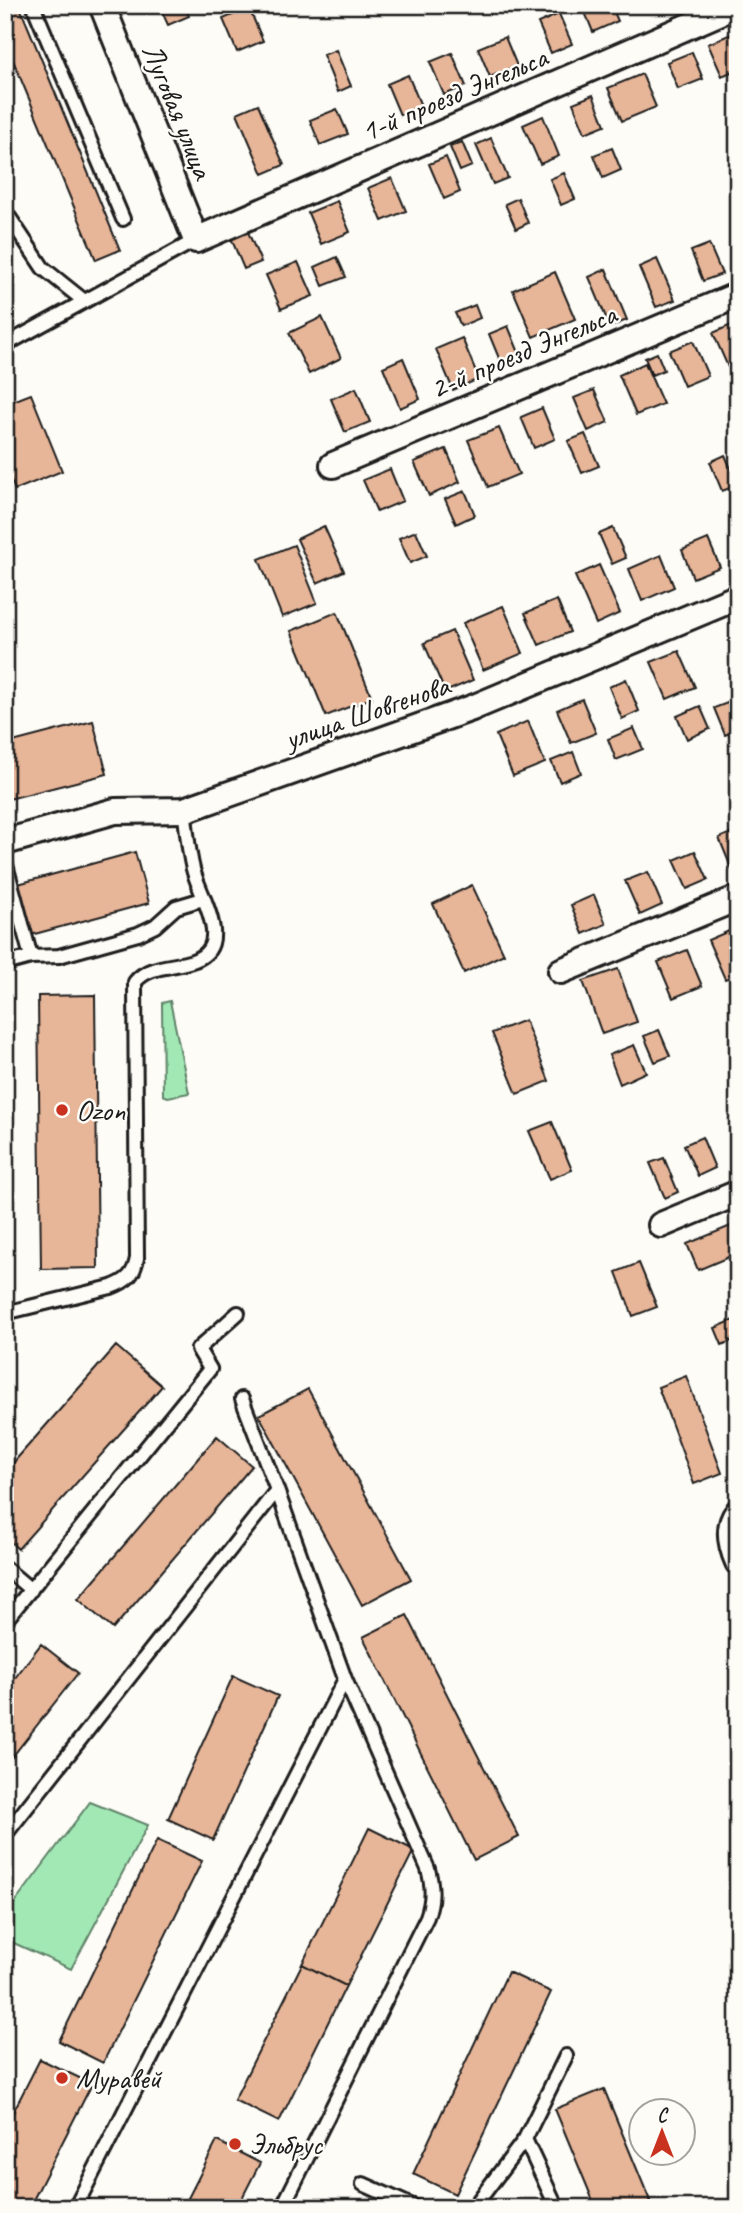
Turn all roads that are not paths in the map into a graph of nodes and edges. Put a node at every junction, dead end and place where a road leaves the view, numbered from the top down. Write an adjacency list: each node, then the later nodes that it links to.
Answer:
1 (34, 5): 5 (lane)
2 (102, 5): 6 (street, Луговая улица)
3 (737, 5): 6 (street, 1-й проезд Энгельса)
4 (5, 211): 8 (lane)
5 (123, 219)
6 (196, 240): 8 (lane)
7 (738, 295): 10 (street, 2-й проезд Энгельса)
8 (83, 300): 9 (lane)
9 (5, 345)
10 (333, 465)
11 (738, 597): 12 (street, улица Шовгенова)
12 (184, 810): 13 (street, улица Шовгенова); 16 (lane)
13 (5, 842)
14 (5, 861): 17 (lane)
15 (738, 898): 19 (street)
16 (204, 899): 17 (lane); 22 (lane)
17 (32, 957): 18 (lane)
18 (5, 964)
19 (561, 971)
20 (738, 1193): 21 (street)
21 (660, 1225)
22 (5, 1313)
23 (238, 1313): 29 (lane)
24 (242, 1399): 25 (lane)
25 (277, 1490): 31 (lane); 32 (lane)
26 (734, 1522): 27 (street)
27 (738, 1562)
28 (5, 1568): 29 (lane)
29 (32, 1590): 30 (lane)
30 (5, 1621)
31 (345, 1679): 36 (lane); 37 (lane)
32 (5, 1835)
33 (566, 2056): 34 (lane)
34 (525, 2139): 39 (lane); 40 (lane)
35 (363, 2184): 38 (lane)
36 (75, 2208)
37 (282, 2208)
38 (417, 2208)
39 (473, 2208)
40 (557, 2208)

